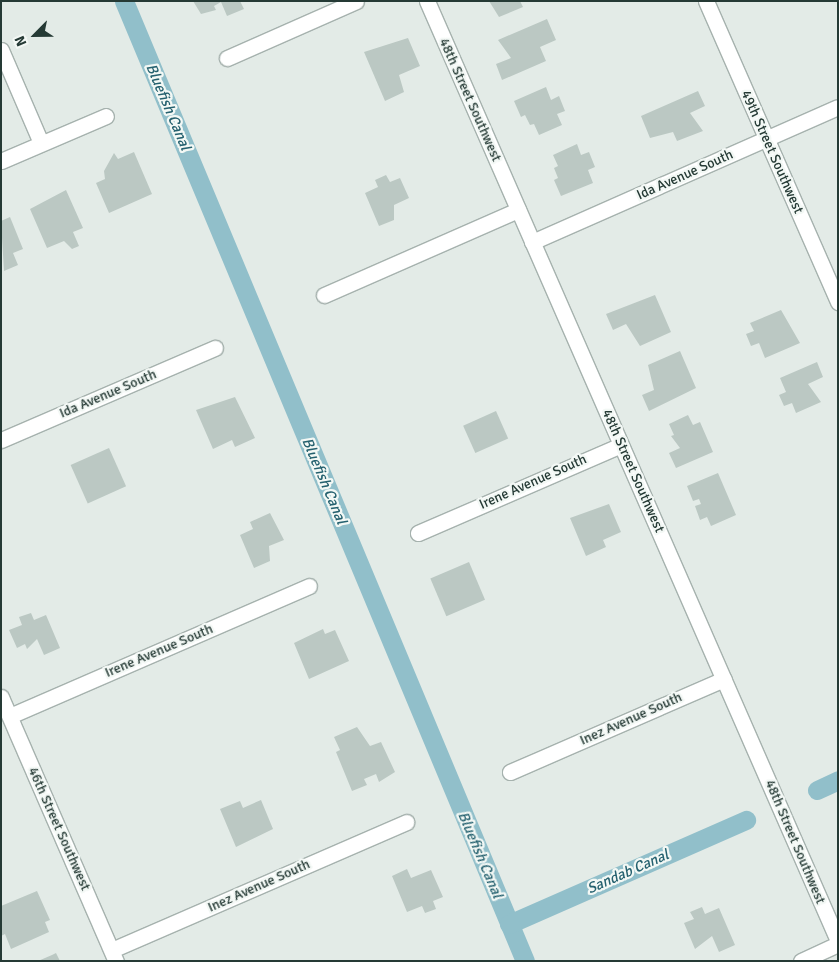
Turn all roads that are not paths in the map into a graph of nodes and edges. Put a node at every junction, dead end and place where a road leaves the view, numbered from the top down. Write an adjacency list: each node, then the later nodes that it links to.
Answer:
1 (356, 1): 5 (street)
2 (427, 1): 11 (street, 48th Street Southwest)
3 (706, 1): 8 (street, 49th Street Southwest)
4 (1, 50): 9 (street)
5 (227, 58)
6 (838, 108): 8 (street, Ida Avenue South)
7 (106, 116): 9 (street)
8 (766, 139): 12 (street, Ida Avenue South); 14 (street, 49th Street Southwest)
9 (41, 143): 10 (street)
10 (1, 161)
11 (518, 210): 12 (street, 48th Street Southwest); 13 (street)
12 (532, 242): 17 (street, 48th Street Southwest)
13 (324, 295)
14 (838, 302)
15 (215, 348): 16 (street, Ida Avenue South)
16 (1, 440)
17 (621, 445): 18 (street, Irene Avenue South); 20 (street, 48th Street Southwest)
18 (418, 533)
19 (309, 586): 22 (street, Irene Avenue South)
20 (724, 679): 23 (street, Inez Avenue South); 25 (street, 48th Street Southwest)
21 (1, 696): 22 (street, 46th Street Southwest)
22 (10, 716): 26 (street, 46th Street Southwest)
23 (510, 772)
24 (406, 822): 26 (street, Inez Avenue South)
25 (838, 942): 27 (street)
26 (114, 956)
27 (801, 961)

